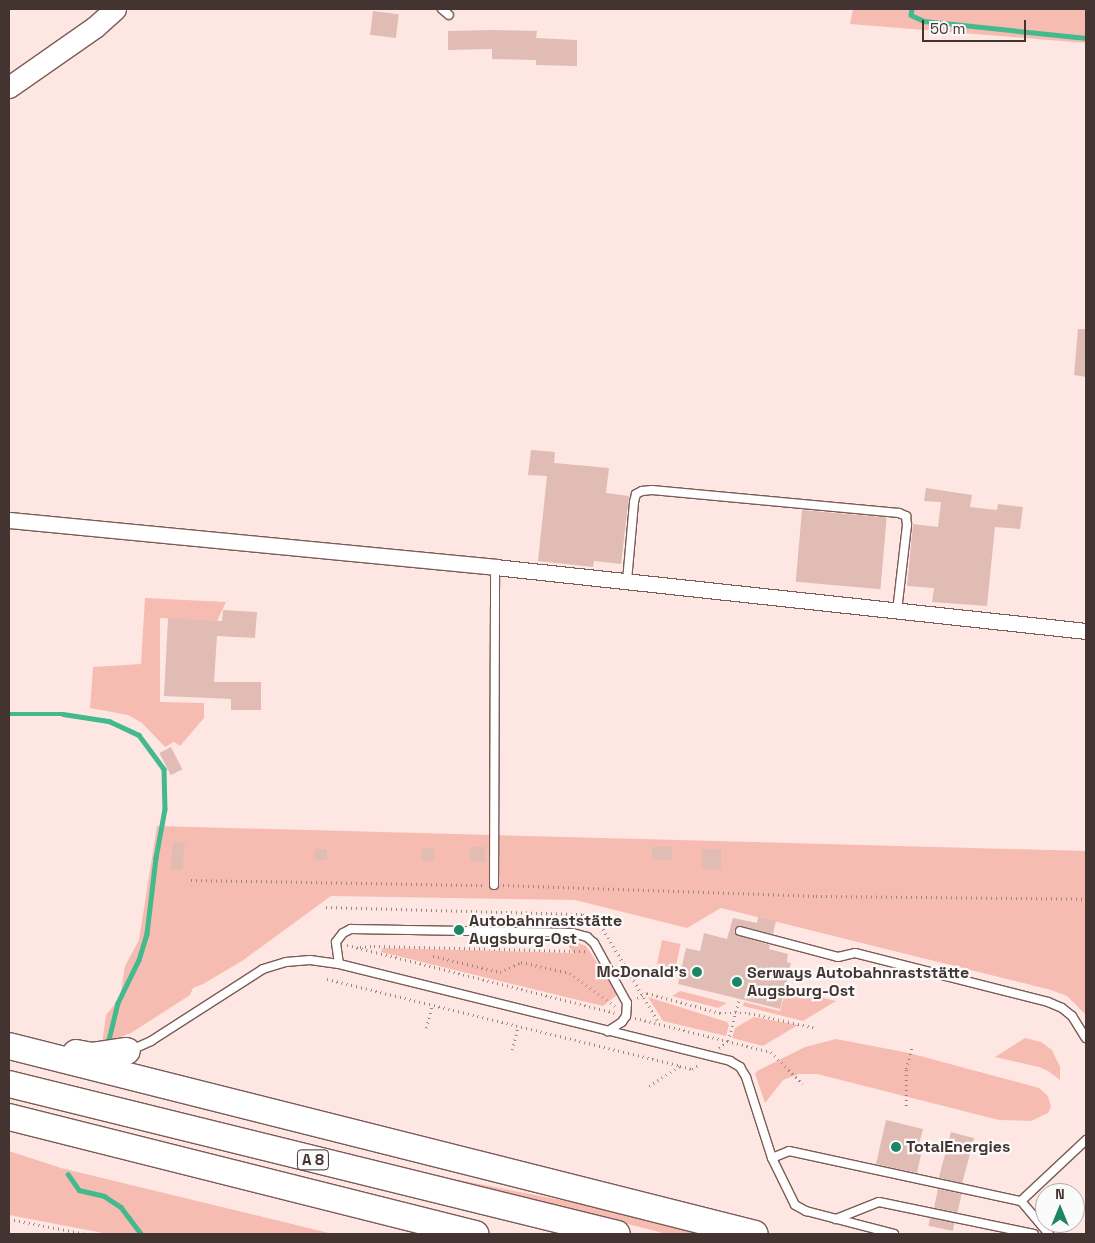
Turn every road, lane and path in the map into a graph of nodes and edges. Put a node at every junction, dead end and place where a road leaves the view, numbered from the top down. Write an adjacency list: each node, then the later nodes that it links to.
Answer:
1 (116, 9): 4 (street)
2 (442, 9): 3 (lane)
3 (448, 16)
4 (9, 87)
5 (9, 520): 6 (street)
6 (495, 567): 7 (street); 11 (lane)
7 (627, 581): 8 (street); 8 (lane)
8 (897, 611): 9 (street)
9 (1086, 631)
10 (190, 880): 11 (path)
11 (494, 885): 12 (path)
12 (1086, 899)
13 (740, 931): 31 (lane)
14 (336, 942): 15 (path); 16 (lane); 19 (lane)
15 (357, 948): 16 (path); 24 (path)
16 (599, 952): 17 (path); 22 (lane)
17 (618, 952)
18 (433, 956): 24 (path)
19 (339, 964): 30 (lane); 35 (lane)
20 (327, 979): 23 (path)
21 (739, 999): 25 (path)
22 (627, 1003): 25 (path); 26 (lane)
23 (432, 1005): 27 (path); 28 (path)
24 (611, 1012): 26 (path)
25 (735, 1013): 29 (path)
26 (626, 1016): 30 (lane); 38 (path)
27 (518, 1026): 34 (path); 36 (path)
28 (426, 1028)
29 (816, 1028)
30 (608, 1031): 42 (lane)
31 (1086, 1038)
32 (912, 1046): 39 (path)
33 (18, 1048): 35 (highway); 49 (highway)
34 (512, 1050)
35 (127, 1051)
36 (680, 1066)
37 (9, 1084): 48 (highway, A 8)
38 (803, 1084)
39 (906, 1106)
40 (9, 1117): 47 (highway, A 8)
41 (1086, 1140): 43 (lane)
42 (772, 1158): 43 (lane); 45 (lane)
43 (1021, 1201): 52 (lane)
44 (9, 1219): 46 (path)
45 (836, 1219): 50 (lane); 51 (lane)
46 (86, 1234)
47 (476, 1234)
48 (617, 1234)
49 (755, 1234)
50 (894, 1234)
51 (1034, 1234)
52 (1050, 1234)

